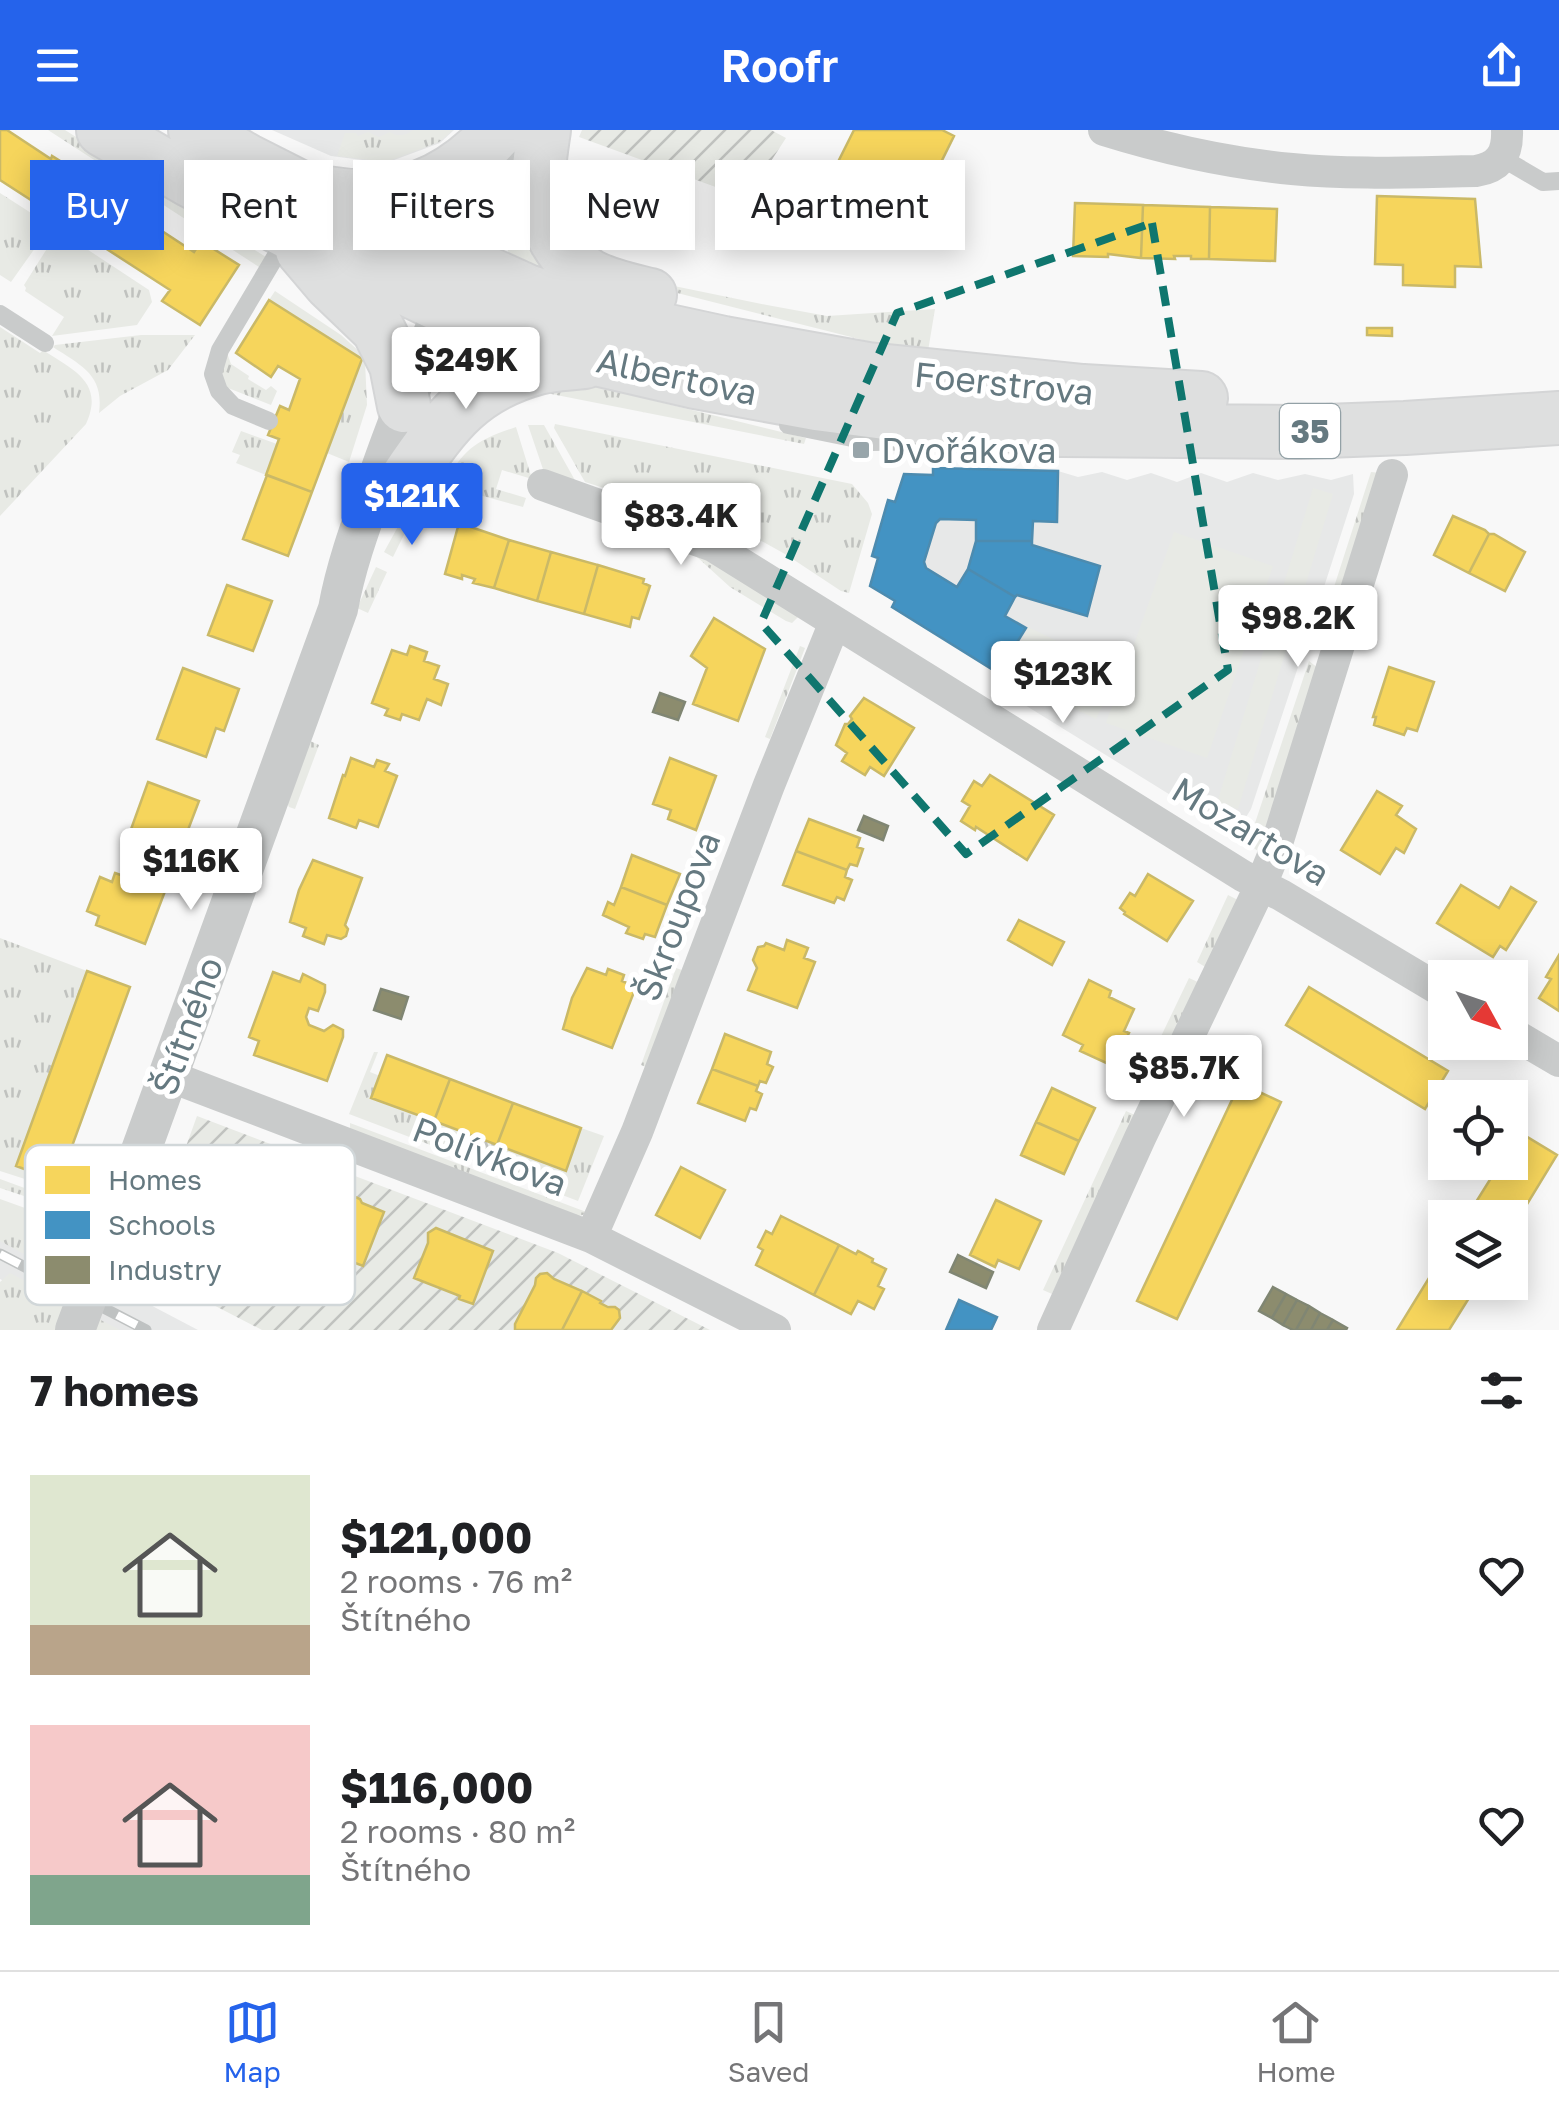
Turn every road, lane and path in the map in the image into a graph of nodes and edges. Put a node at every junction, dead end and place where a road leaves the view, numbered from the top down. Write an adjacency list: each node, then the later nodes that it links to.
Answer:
1 (103, 130): 9 (main road, Albertova / 35)
2 (195, 130): 8 (main road, Albertova / 35)
3 (499, 130): 11 (main road)
4 (514, 130): 15 (street)
5 (542, 130): 15 (street); 19 (main road)
6 (1104, 130): 7 (street)
7 (1504, 144): 10 (lane)
8 (233, 160)
9 (184, 177)
10 (1559, 181)
11 (333, 202)
12 (333, 227): 15 (main road, Albertova / 35)
13 (272, 250): 25 (lane)
14 (314, 250): 22 (main road)
15 (465, 290): 18 (main road, Albertova / 35); 19 (main road, Foerstrova / 35); 22 (street, Štítného); 29 (street, Štítného)
16 (0, 314): 17 (lane)
17 (45, 343)
18 (607, 363): 21 (lane); 26 (main road, Albertova / 35); 29 (main road)
19 (868, 369): 20 (main road, Foerstrova / 35)
20 (1559, 384)
21 (715, 405)
22 (404, 406): 31 (street, Štítného)
23 (1559, 418): 27 (main road, Foerstrova / 35)
24 (762, 419): 26 (lane)
25 (269, 421)
26 (996, 425): 27 (main road, Albertova / 35)
27 (1062, 430)
28 (1392, 476): 33 (street)
29 (404, 482): 31 (street, Štítného)
30 (543, 485): 32 (street, Mozartova)
31 (338, 609): 37 (street, Štítného)
32 (834, 622): 33 (street, Mozartova); 41 (street, Škroupova)
33 (1261, 885): 34 (street, Mozartova); 45 (street)
34 (1428, 983)
35 (1528, 1043): 36 (street)
36 (1559, 1061)
37 (168, 1076): 38 (street, Štítného, bridge); 39 (street, Polívkova)
38 (143, 1145)
39 (349, 1145)
40 (355, 1147): 41 (street, Polívkova)
41 (591, 1237): 44 (street, Polívkova)
42 (85, 1305): 43 (street, Štítného, bridge)
43 (76, 1330)
44 (775, 1330)
45 (1053, 1330)

